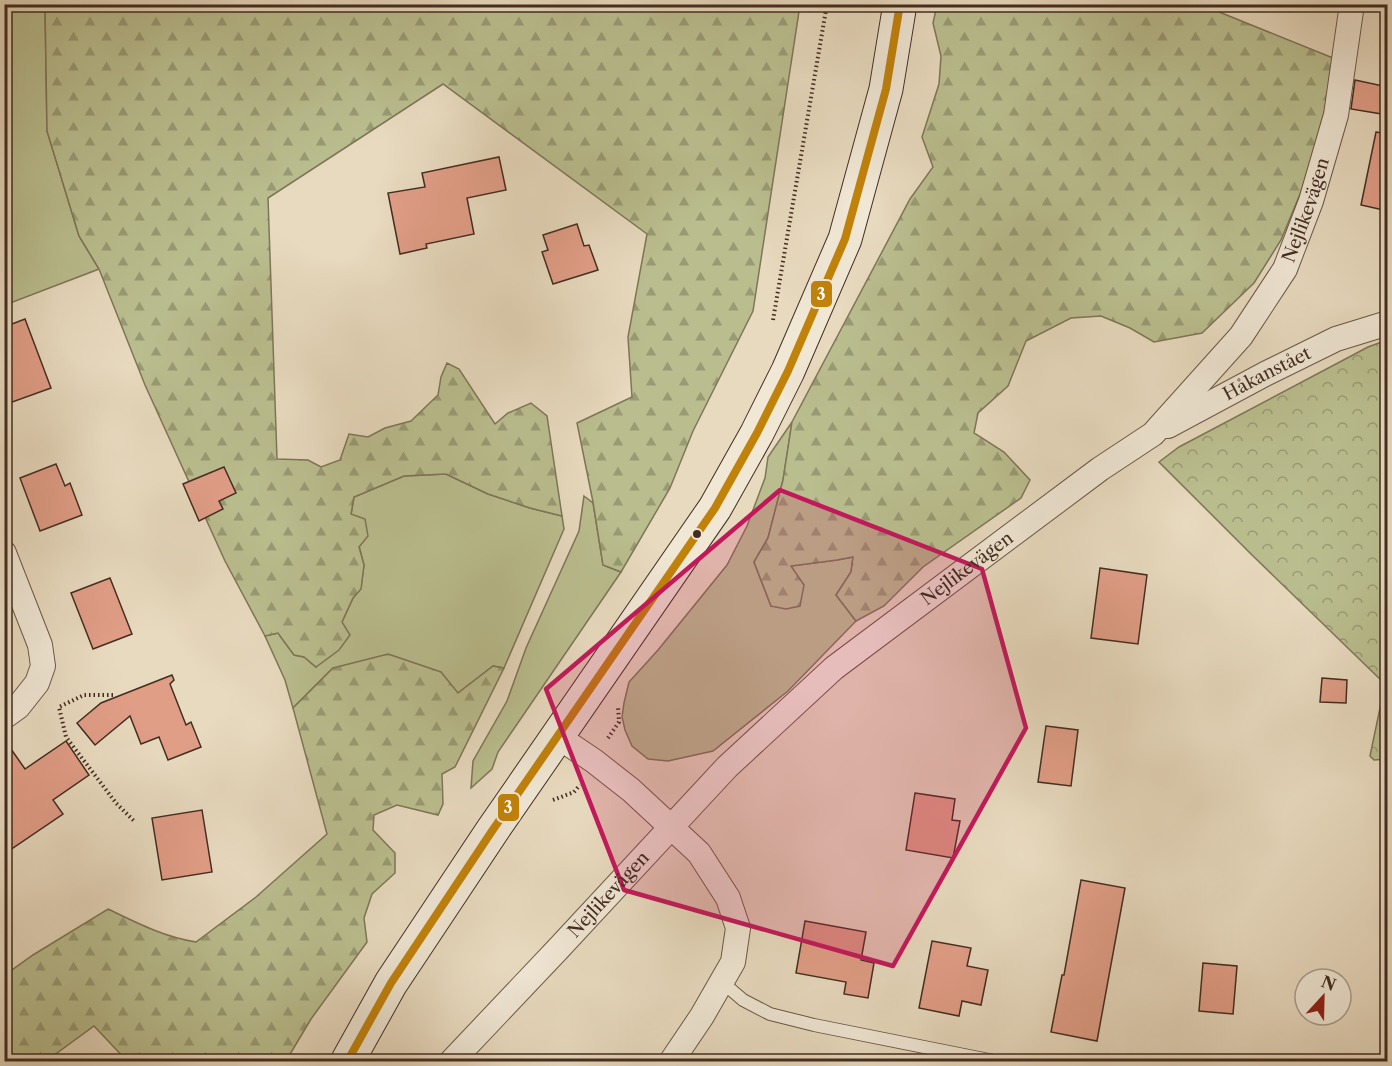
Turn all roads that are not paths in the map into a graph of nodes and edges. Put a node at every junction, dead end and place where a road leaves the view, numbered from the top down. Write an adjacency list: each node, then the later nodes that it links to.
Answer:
1 (900, 4): 7 (street)
2 (1352, 4): 4 (street, Nejlikevägen)
3 (1388, 323): 4 (street, Håkanstået)
4 (1153, 434): 8 (street, Nejlikevägen)
5 (4, 553): 6 (street)
6 (4, 717)
7 (557, 736): 8 (street); 10 (street)
8 (671, 827): 9 (street); 11 (street, Nejlikevägen)
9 (722, 982): 12 (street); 13 (lane)
10 (347, 1062)
11 (451, 1062)
12 (671, 1062)
13 (999, 1062)

